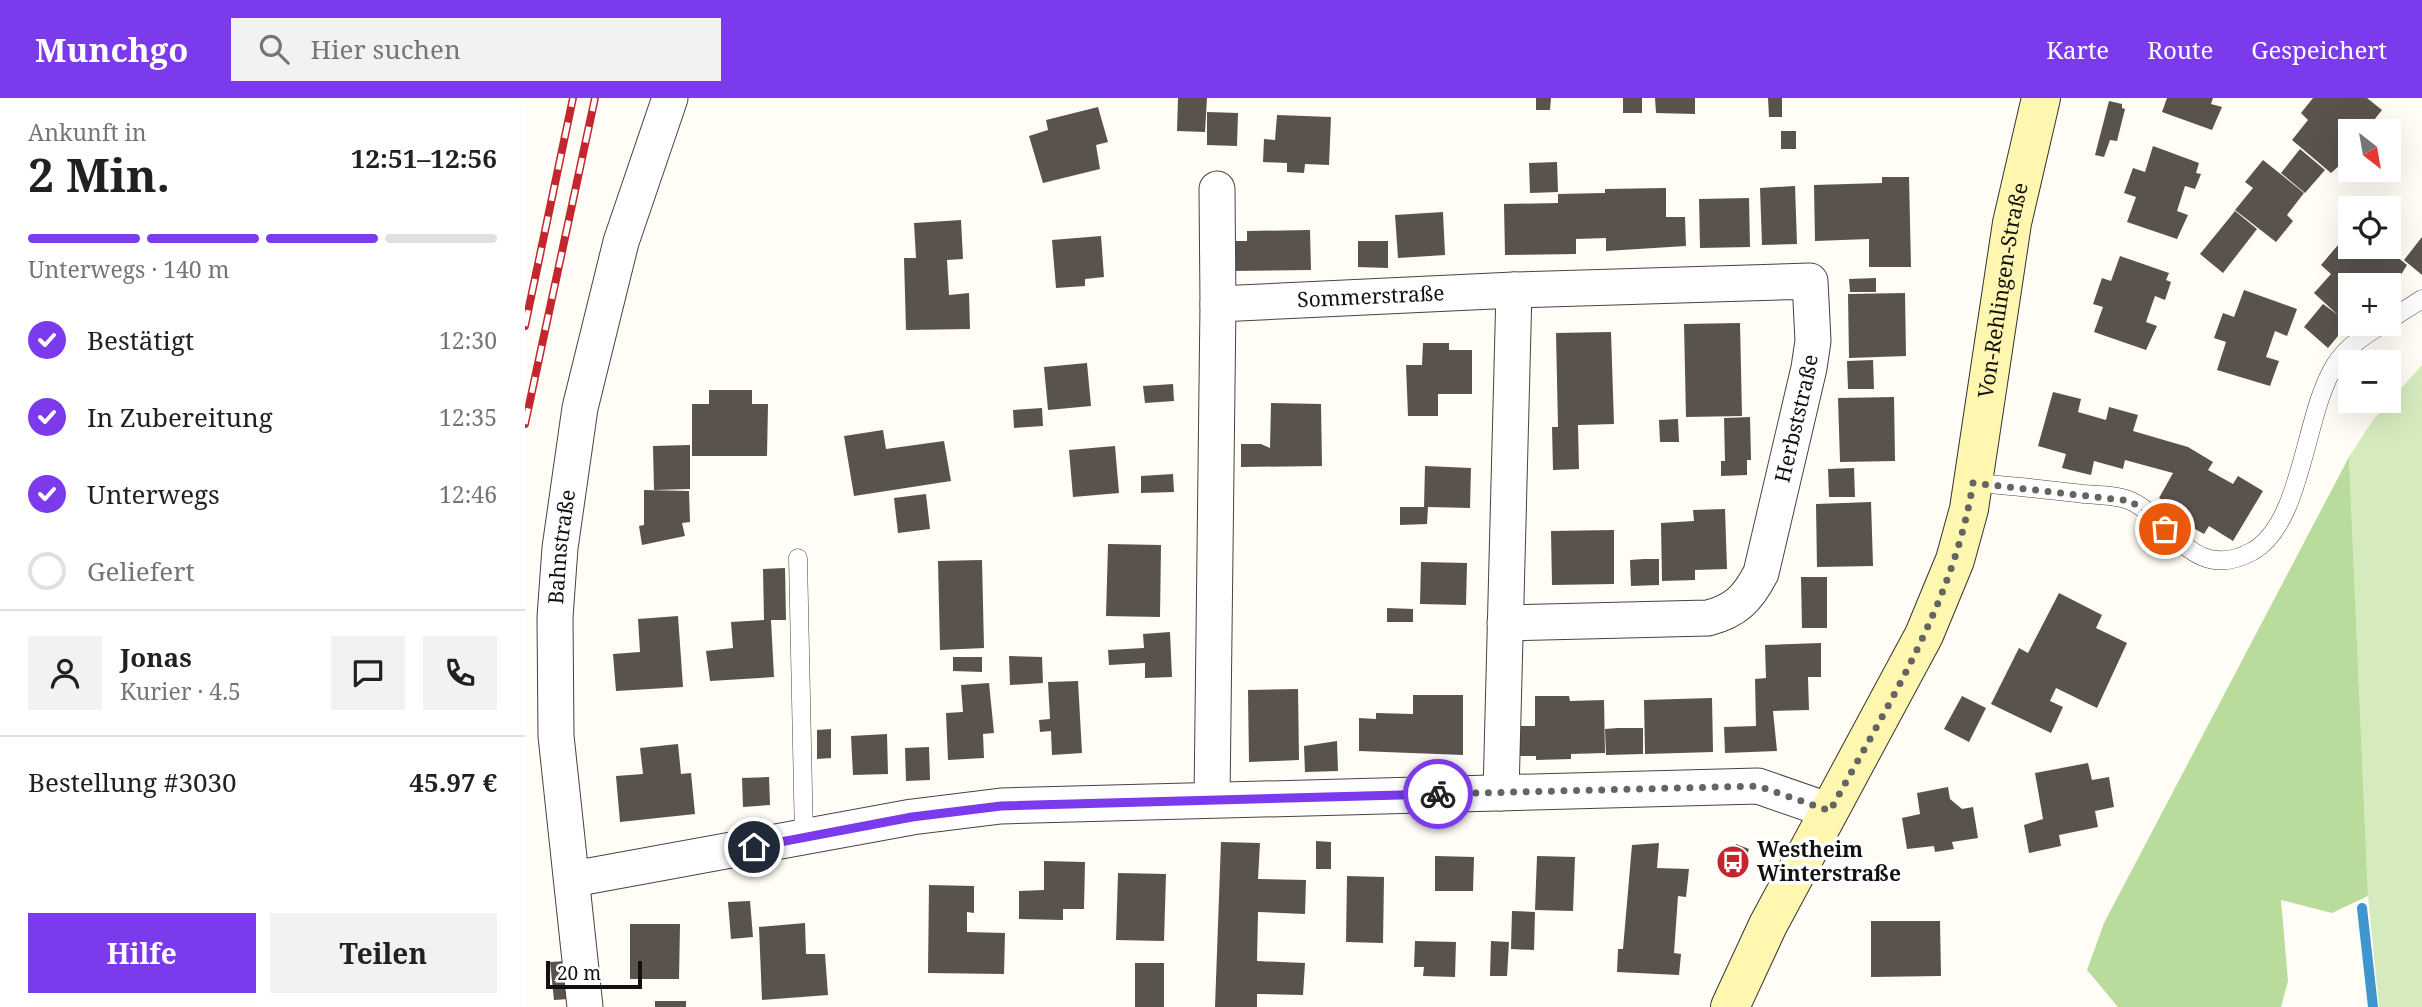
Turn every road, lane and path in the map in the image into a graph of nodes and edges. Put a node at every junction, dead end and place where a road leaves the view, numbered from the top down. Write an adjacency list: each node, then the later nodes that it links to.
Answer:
1 (670, 98): 16 (street, Bahnstraße)
2 (2041, 98): 9 (street, Von-Rehlingen-Straße)
3 (1217, 189): 6 (street)
4 (1514, 290): 6 (street, Sommerstraße); 11 (street); 11 (street, Herbststraße)
5 (2422, 299): 7 (lane)
6 (1218, 304): 13 (street)
7 (2401, 312)
8 (2366, 336): 9 (lane)
9 (1973, 483): 14 (street, Von-Rehlingen-Straße)
10 (798, 558): 15 (lane)
11 (1505, 623): 12 (street)
12 (1501, 793): 13 (street); 14 (street)
13 (1212, 800): 15 (street)
14 (1830, 811): 18 (street, Von-Rehlingen-Straße)
15 (804, 838): 16 (street)
16 (573, 879): 17 (street, Bahnstraße)
17 (585, 1007)
18 (1730, 1007)

